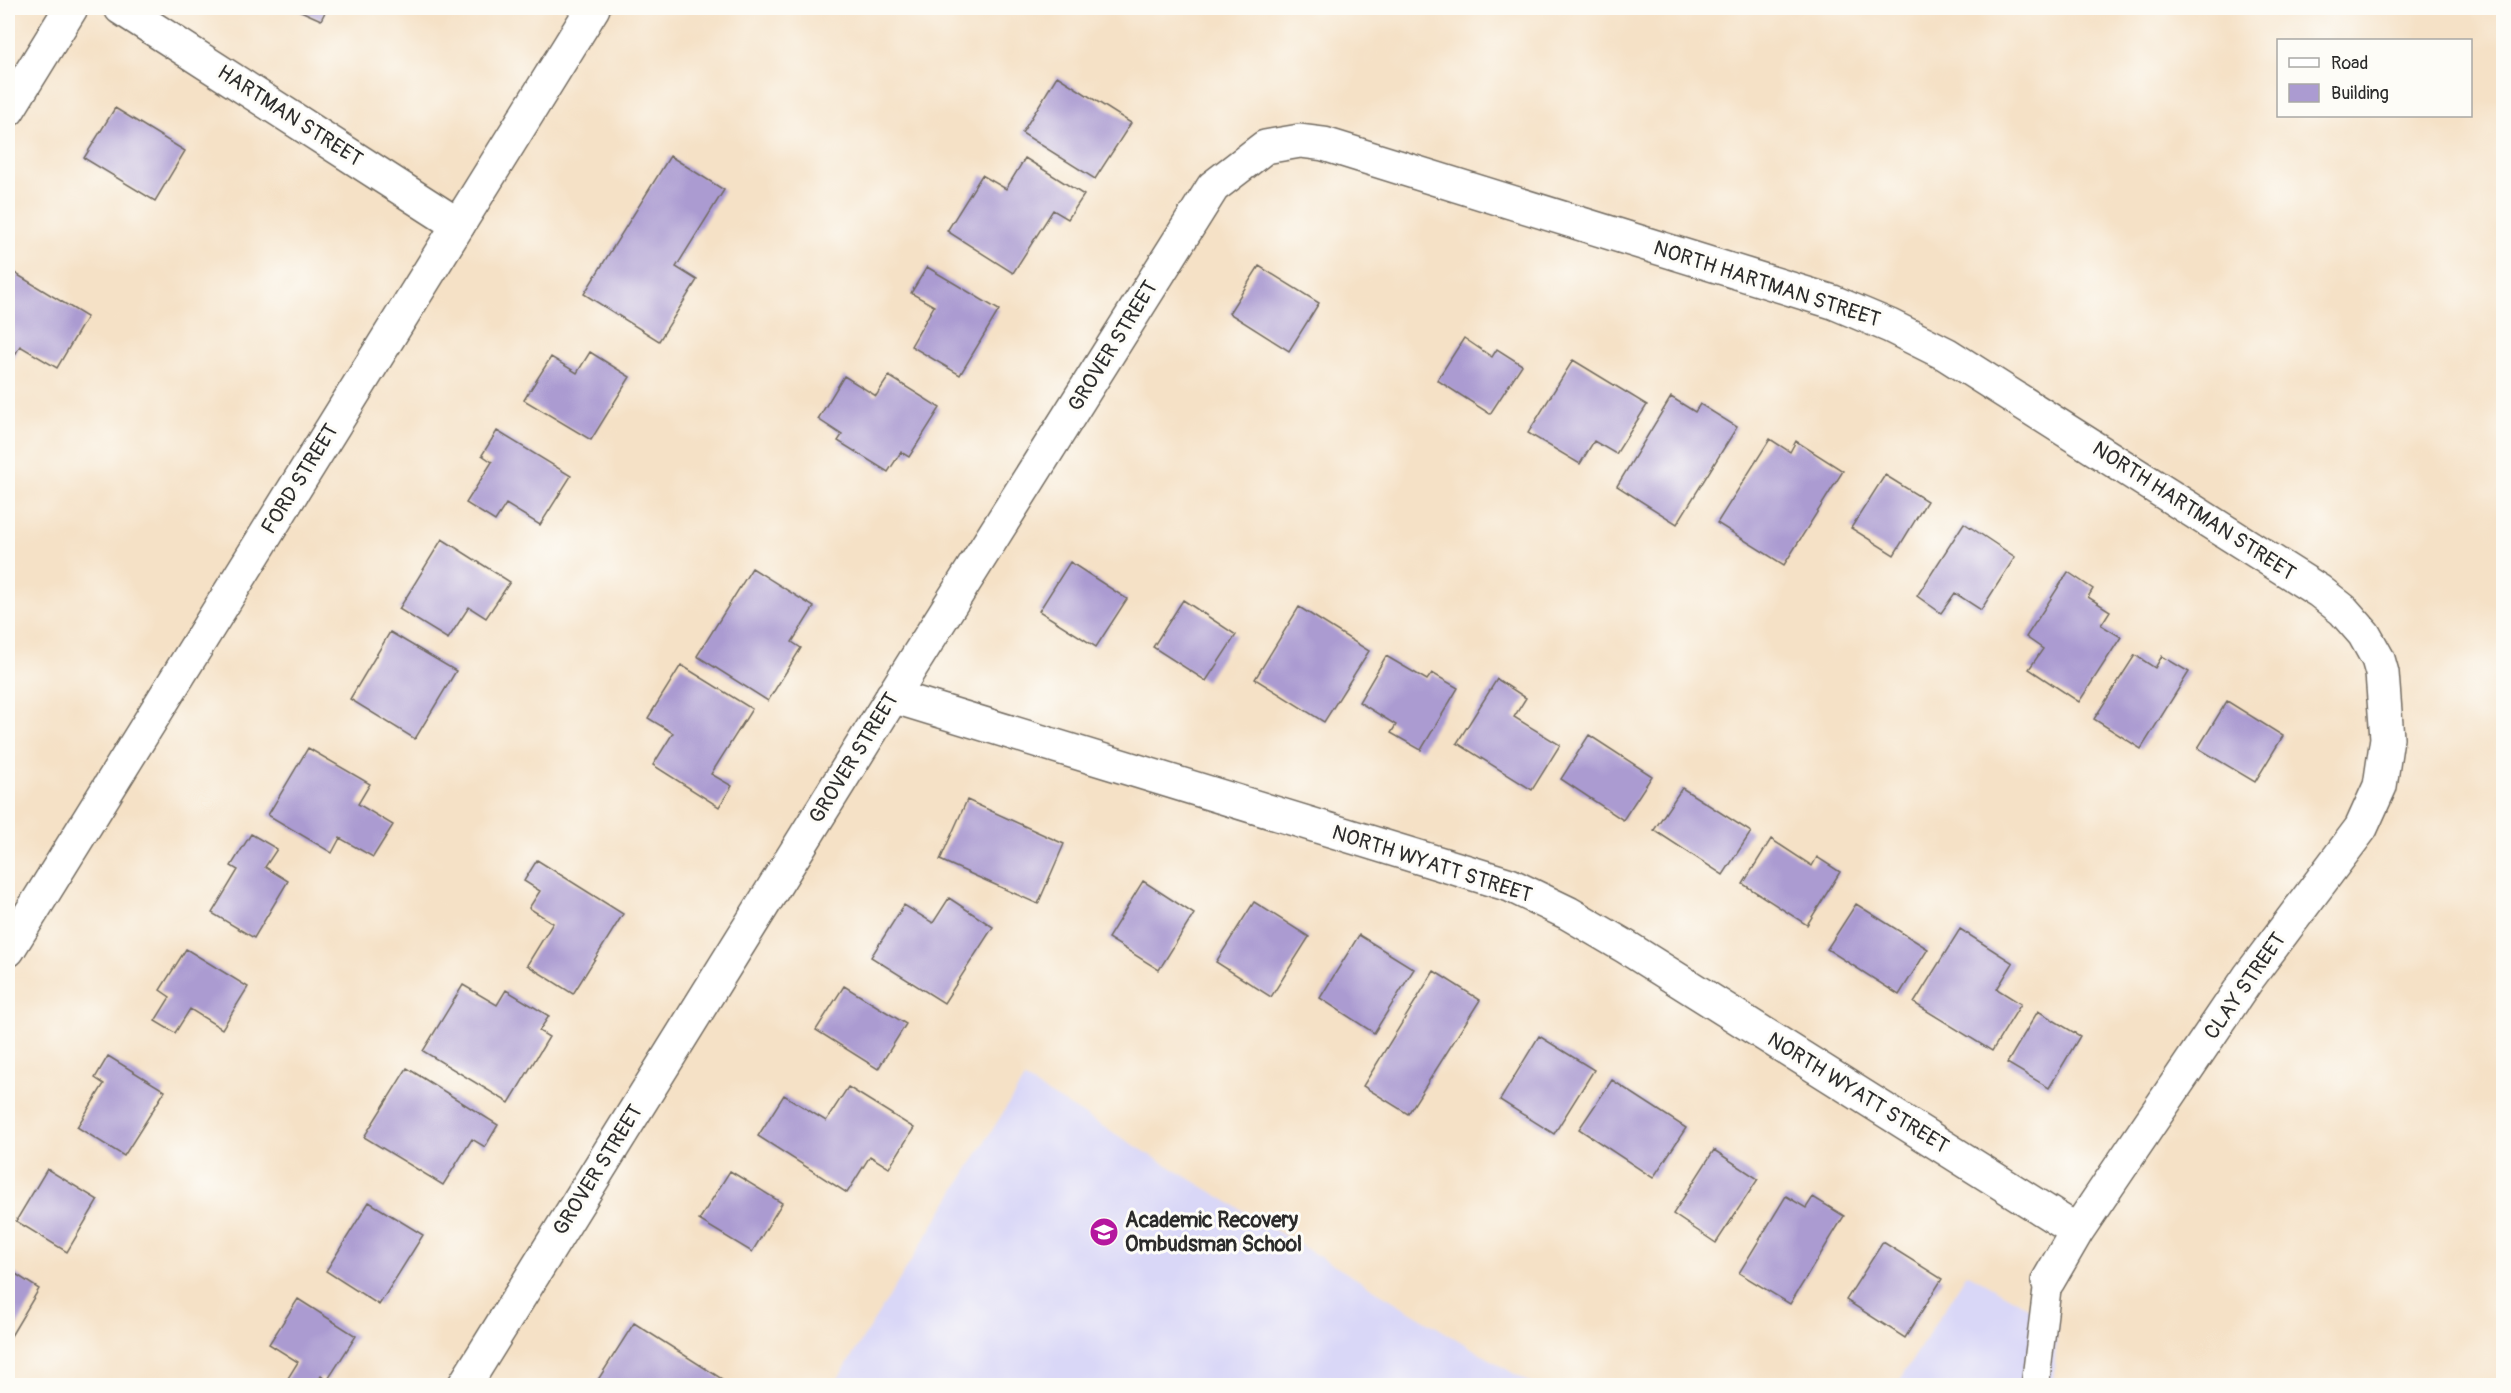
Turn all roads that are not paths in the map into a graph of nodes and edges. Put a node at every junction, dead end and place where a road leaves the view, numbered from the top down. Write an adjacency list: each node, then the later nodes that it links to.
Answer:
1 (71, 8): 4 (street)
2 (121, 8): 6 (street, HARTMAN STREET)
3 (593, 8): 6 (street, FORD STREET)
4 (8, 110)
5 (1265, 147): 7 (street, NORTH HARTMAN STREET); 8 (street, GROVER STREET)
6 (458, 225): 9 (street, FORD STREET)
7 (2382, 673): 10 (street, CLAY STREET)
8 (892, 696): 10 (street, NORTH WYATT STREET); 12 (street, GROVER STREET)
9 (8, 950)
10 (2078, 1231): 11 (street, CLAY STREET)
11 (2048, 1281): 13 (lane)
12 (464, 1386)
13 (2035, 1386)

